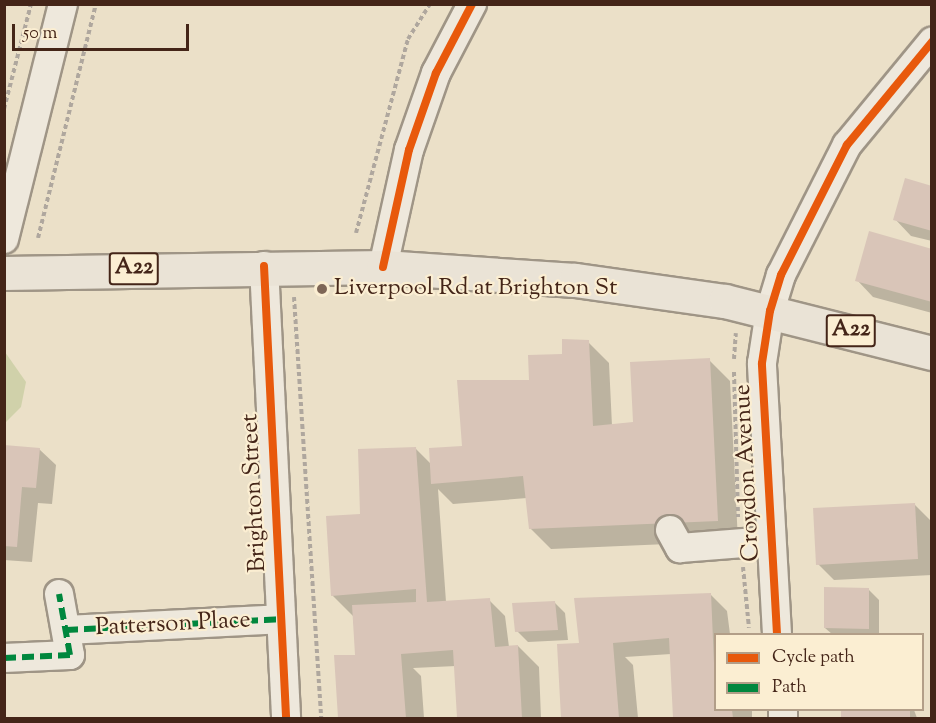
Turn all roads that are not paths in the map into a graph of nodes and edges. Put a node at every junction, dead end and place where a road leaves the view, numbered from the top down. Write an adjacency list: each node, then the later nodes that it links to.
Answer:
1 (63, 4): 4 (street)
2 (472, 4): 6 (street)
3 (932, 42): 8 (street, Croydon Avenue)
4 (4, 239)
5 (264, 266): 6 (highway, A22); 7 (highway, A22); 13 (street, Brighton Street)
6 (383, 267): 8 (highway, A22)
7 (4, 273)
8 (770, 311): 9 (highway, A22); 11 (street, Croydon Avenue)
9 (932, 353)
10 (670, 530): 11 (street)
11 (769, 541): 15 (street, Croydon Avenue)
12 (59, 594): 14 (street, Patterson Place)
13 (280, 620): 14 (street, Patterson Place); 17 (street, Brighton Street)
14 (66, 630): 16 (street, Patterson Place)
15 (777, 633)
16 (4, 658)
17 (286, 718)

